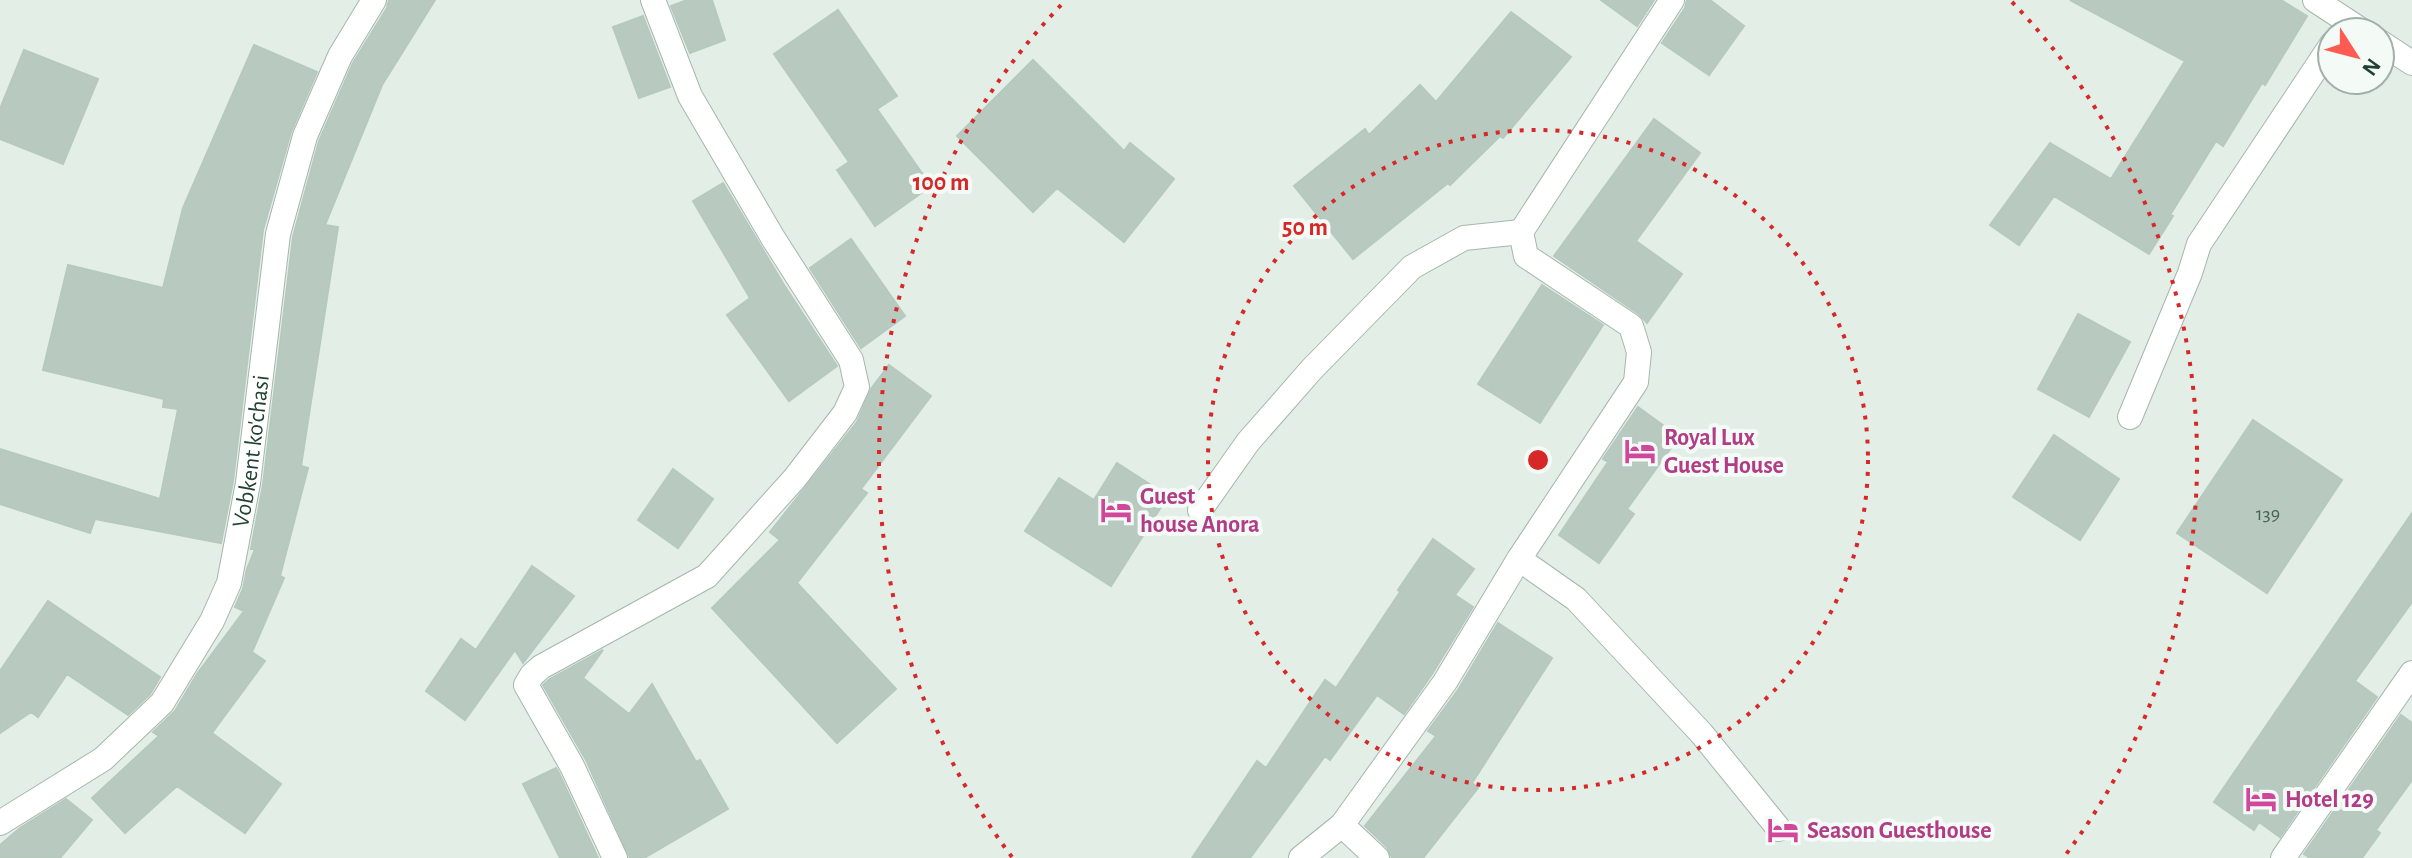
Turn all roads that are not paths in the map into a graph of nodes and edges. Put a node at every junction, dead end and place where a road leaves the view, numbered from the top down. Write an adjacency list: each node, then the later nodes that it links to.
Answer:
1 (374, 0): 12 (street, Vobkent ko'chasi)
2 (653, 0): 15 (street)
3 (1672, 0): 7 (street)
4 (2315, 0): 5 (street)
5 (2335, 16)
6 (2316, 68): 8 (street)
7 (1521, 232): 9 (street); 10 (street)
8 (2130, 417)
9 (1200, 510)
10 (1519, 559): 13 (street); 14 (street)
11 (2412, 673): 18 (street)
12 (0, 823)
13 (1342, 825): 16 (street); 17 (street)
14 (1779, 829)
15 (615, 858)
16 (1301, 858)
17 (1377, 858)
18 (2283, 858)

